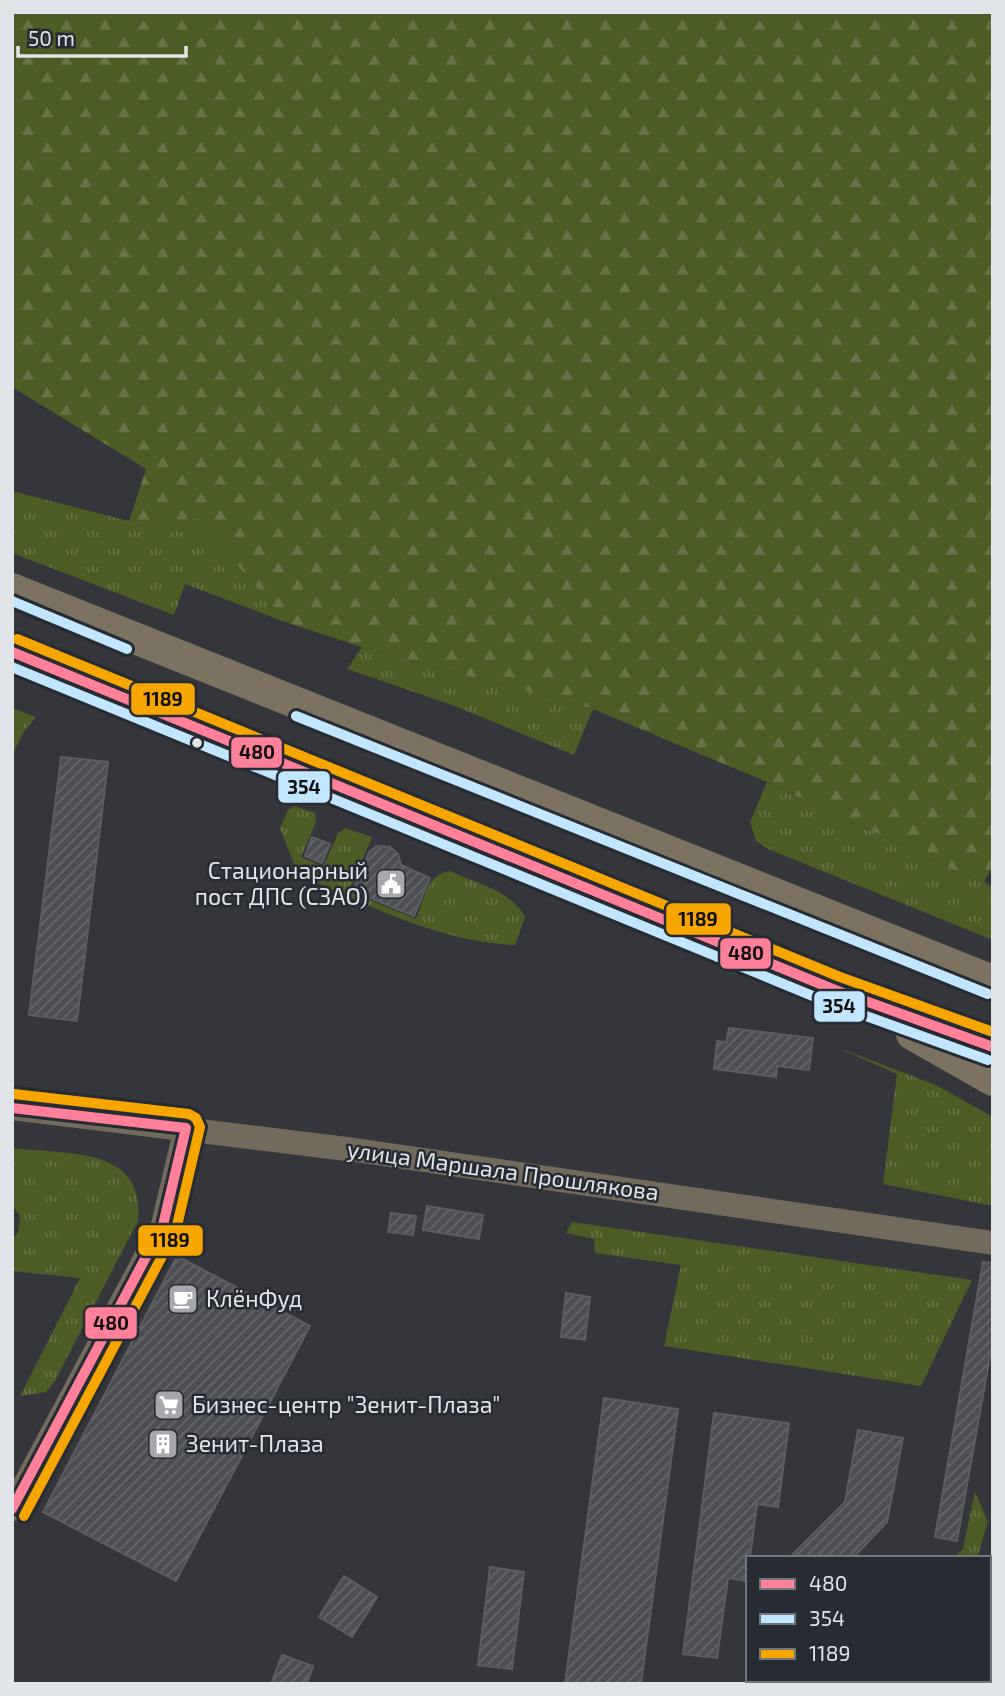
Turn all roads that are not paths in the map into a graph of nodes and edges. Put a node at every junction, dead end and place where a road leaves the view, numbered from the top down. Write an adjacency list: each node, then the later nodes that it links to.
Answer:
1 (16, 590): 3 (main road)
2 (12, 652): 6 (main road)
3 (932, 956): 4 (main road); 5 (main road)
4 (993, 971)
5 (993, 981)
6 (835, 990): 7 (main road); 8 (main road)
7 (993, 1048)
8 (993, 1080)
9 (12, 1108): 10 (street, улица Маршала Прошлякова)
10 (186, 1128): 11 (street, улица Маршала Прошлякова); 12 (street)
11 (993, 1243)
12 (12, 1508)

